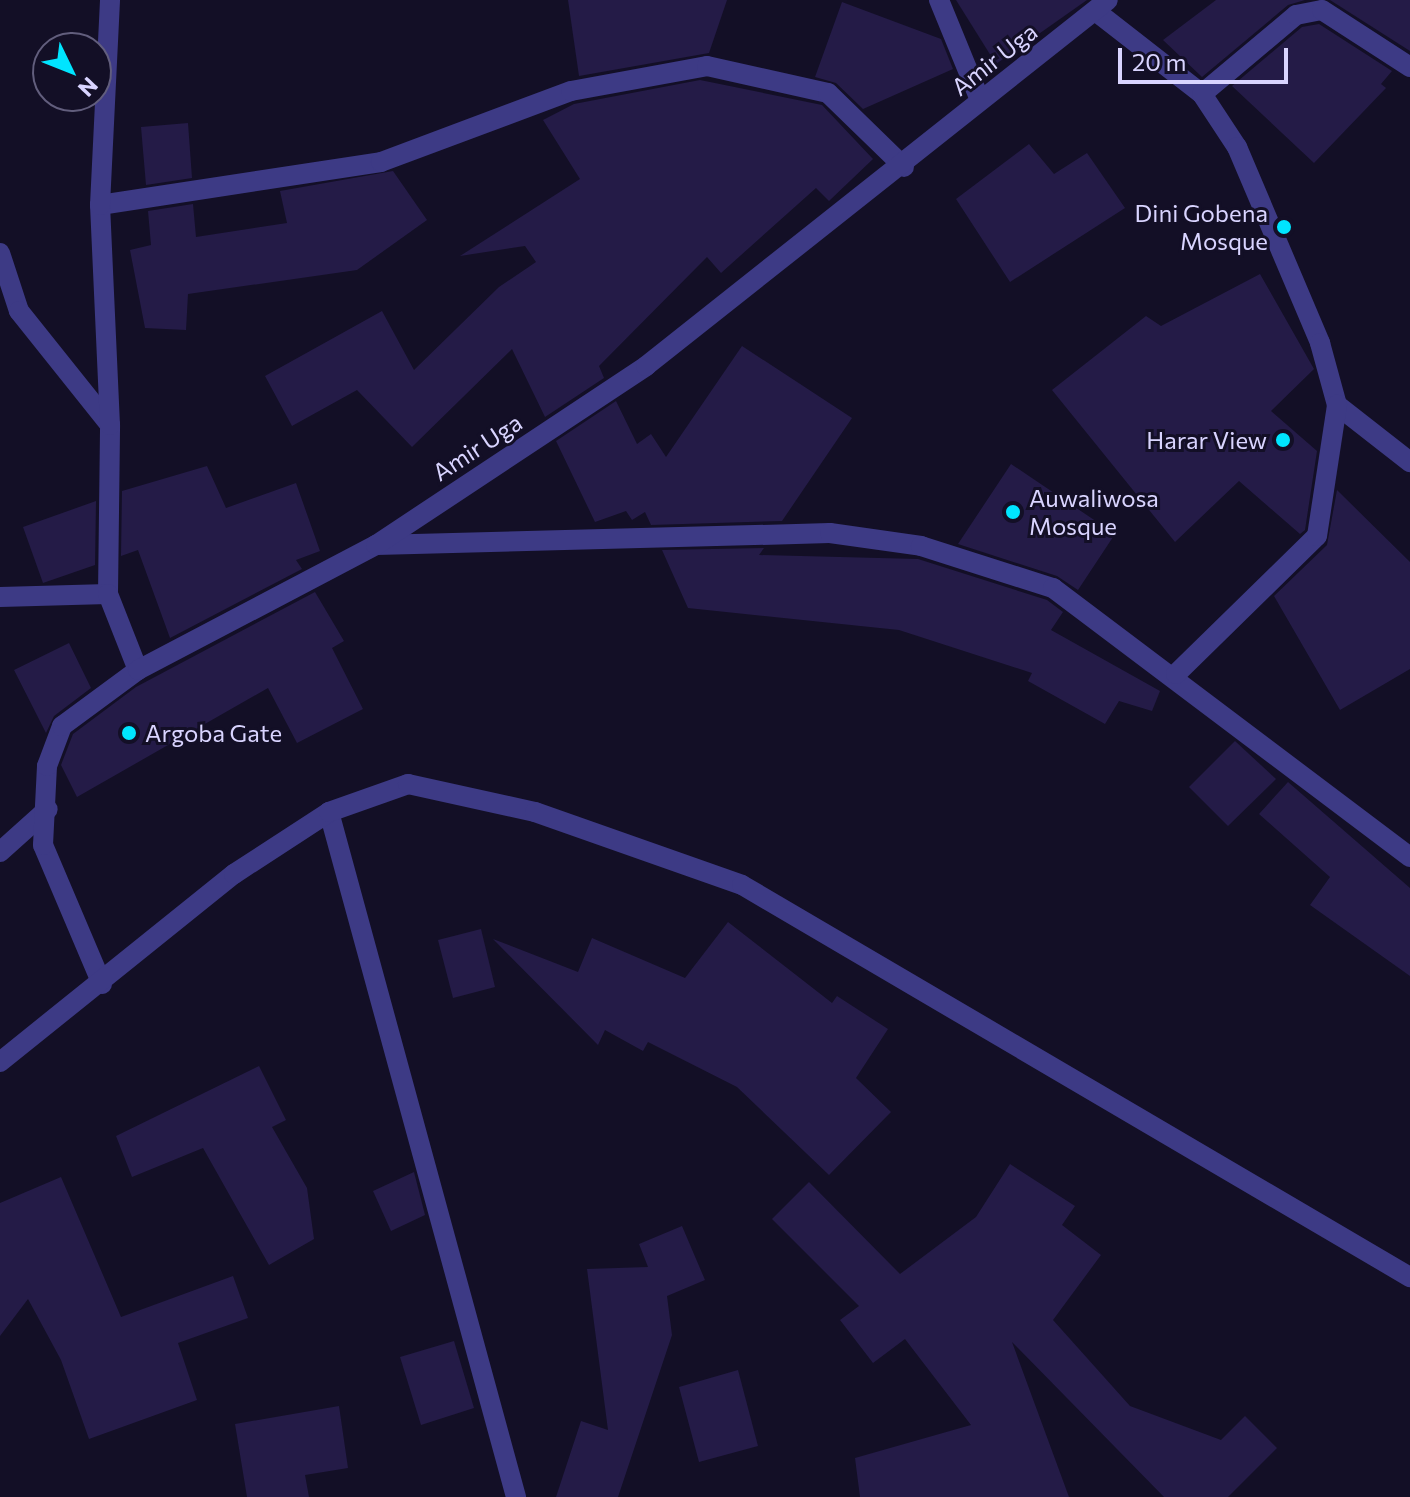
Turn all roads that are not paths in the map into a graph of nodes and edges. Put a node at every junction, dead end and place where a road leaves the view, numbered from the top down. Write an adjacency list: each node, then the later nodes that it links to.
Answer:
1 (110, 0): 8 (street)
2 (939, 0): 6 (street)
3 (1103, 6): 5 (street); 6 (street, Amir Uga)
4 (1410, 67): 5 (street)
5 (1202, 94): 10 (street)
6 (980, 100): 7 (street, Amir Uga)
7 (904, 167): 8 (street); 13 (street, Amir Uga)
8 (100, 205): 11 (street)
9 (0, 253): 11 (street)
10 (1337, 405): 12 (street); 17 (street)
11 (110, 425): 14 (street)
12 (1410, 462)
13 (376, 545): 16 (street, Amir Uga); 17 (street)
14 (108, 594): 15 (street); 16 (street)
15 (0, 597)
16 (138, 670): 18 (street, Amir Uga)
17 (1176, 674): 21 (street)
18 (48, 809): 20 (street); 22 (street, Amir Uga)
19 (329, 812): 22 (street); 24 (street); 25 (street)
20 (0, 852)
21 (1410, 857)
22 (102, 984): 23 (street)
23 (0, 1062)
24 (1410, 1277)
25 (516, 1497)

